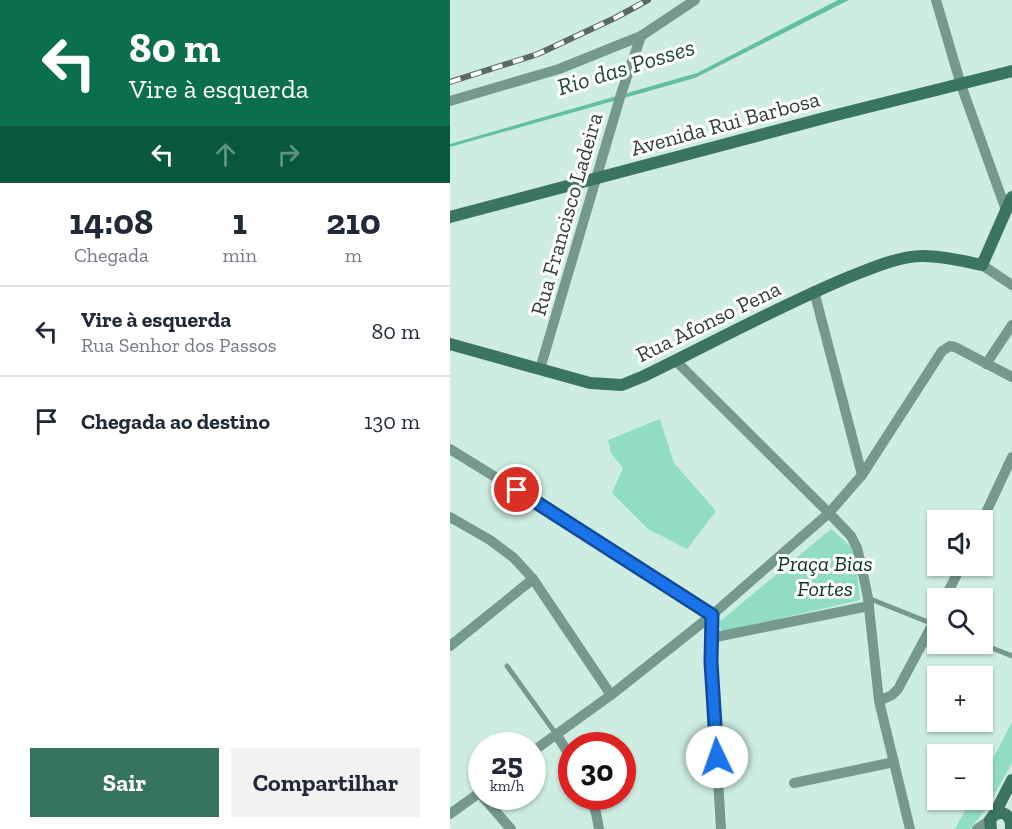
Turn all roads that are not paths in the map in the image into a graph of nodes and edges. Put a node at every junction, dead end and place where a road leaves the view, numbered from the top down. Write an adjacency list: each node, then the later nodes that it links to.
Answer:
1 (695, 0): 3 (street)
2 (936, 0): 5 (street)
3 (641, 36): 6 (street); 7 (street, Rua Francisco Ladeira)
4 (1012, 71): 5 (main road, Avenida Rui Barbosa)
5 (960, 85): 7 (main road, Avenida Rui Barbosa); 9 (street)
6 (450, 101)
7 (597, 178): 10 (main road, Avenida Rui Barbosa); 18 (street, Rua Francisco Ladeira)
8 (1012, 197): 9 (main road)
9 (1006, 210): 11 (main road)
10 (450, 217)
11 (982, 266): 12 (street); 13 (main road, Rua Afonso Pena)
12 (1012, 285)
13 (814, 291): 16 (main road, Rua Afonso Pena); 22 (street)
14 (1012, 325): 17 (street)
15 (450, 344): 18 (main road, Rua Afonso Pena)
16 (676, 361): 18 (main road, Rua Afonso Pena); 24 (street)
17 (986, 364): 19 (street); 22 (street)
18 (540, 369)
19 (1012, 377)
20 (450, 449): 28 (street)
21 (1012, 457): 23 (street)
22 (862, 475): 24 (street)
23 (987, 510)
24 (829, 513): 27 (street); 28 (street)
25 (450, 517): 26 (street)
26 (533, 579): 32 (street); 36 (street)
27 (868, 602): 29 (lane); 31 (street); 37 (street)
28 (712, 615): 31 (street); 36 (street)
29 (927, 618)
30 (927, 637): 37 (street)
31 (711, 638): 52 (street)
32 (450, 646)
33 (993, 648): 34 (lane)
34 (1012, 656)
35 (507, 666): 38 (lane)
36 (611, 695): 38 (street)
37 (879, 701): 41 (street)
38 (556, 734): 39 (street); 40 (street)
39 (558, 737)
40 (546, 742)
41 (894, 762): 43 (street); 53 (street)
42 (1012, 780): 48 (main road)
43 (794, 783)
44 (468, 802): 47 (street)
45 (495, 810): 50 (street)
46 (595, 810): 51 (street)
47 (450, 813)
48 (988, 825): 49 (main road)
49 (1011, 827)
50 (511, 829)
51 (599, 829)
52 (721, 829)
53 (910, 829)

